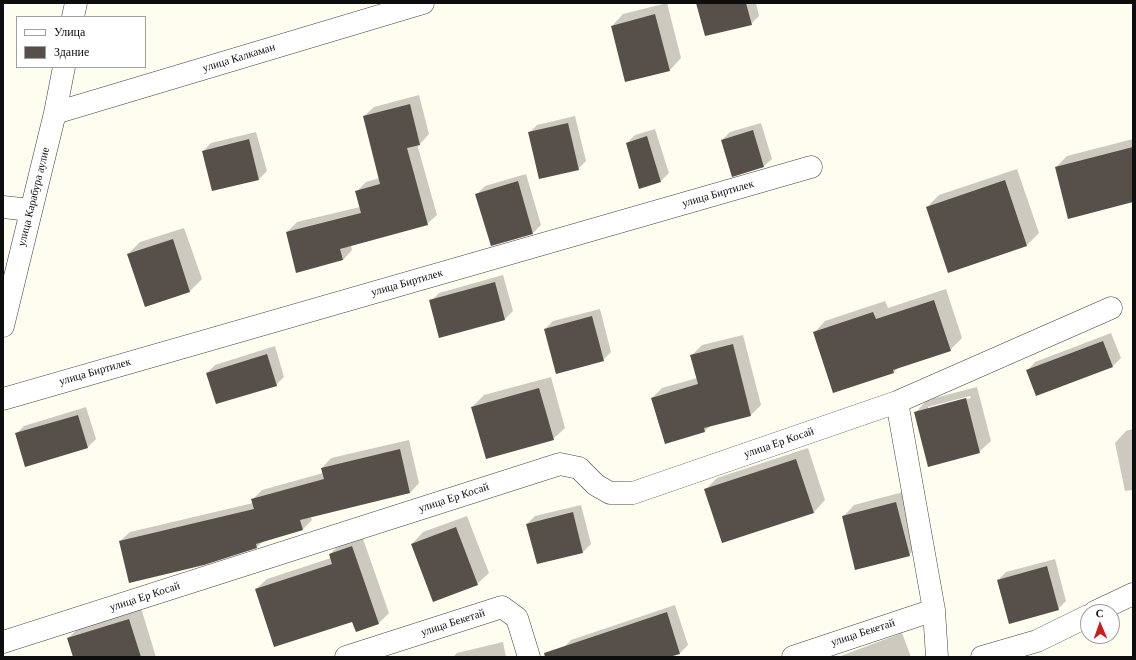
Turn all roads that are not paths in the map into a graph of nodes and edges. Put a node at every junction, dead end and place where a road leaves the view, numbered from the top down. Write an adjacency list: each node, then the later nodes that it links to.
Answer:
1 (76, 3): 3 (street)
2 (423, 3): 5 (street, улица Калкаман)
3 (73, 16)
4 (64, 68): 5 (street, улица Карабура аулие)
5 (55, 113): 8 (street, улица Карабура аулие)
6 (811, 167): 11 (street, улица Биртилек)
7 (3, 207): 8 (street)
8 (31, 210): 10 (street, улица Карабура аулие)
9 (1111, 308): 12 (street, улица Ер Косай)
10 (3, 326)
11 (3, 399)
12 (897, 402): 15 (street); 17 (street, улица Ер Косай)
13 (1133, 594): 14 (street)
14 (1112, 604)
15 (934, 610): 20 (street, улица Бекетай); 21 (street)
16 (1080, 620): 22 (street)
17 (3, 642)
18 (346, 657): 19 (street, улица Бекетай)
19 (529, 657)
20 (793, 657)
21 (937, 657)
22 (982, 657)

